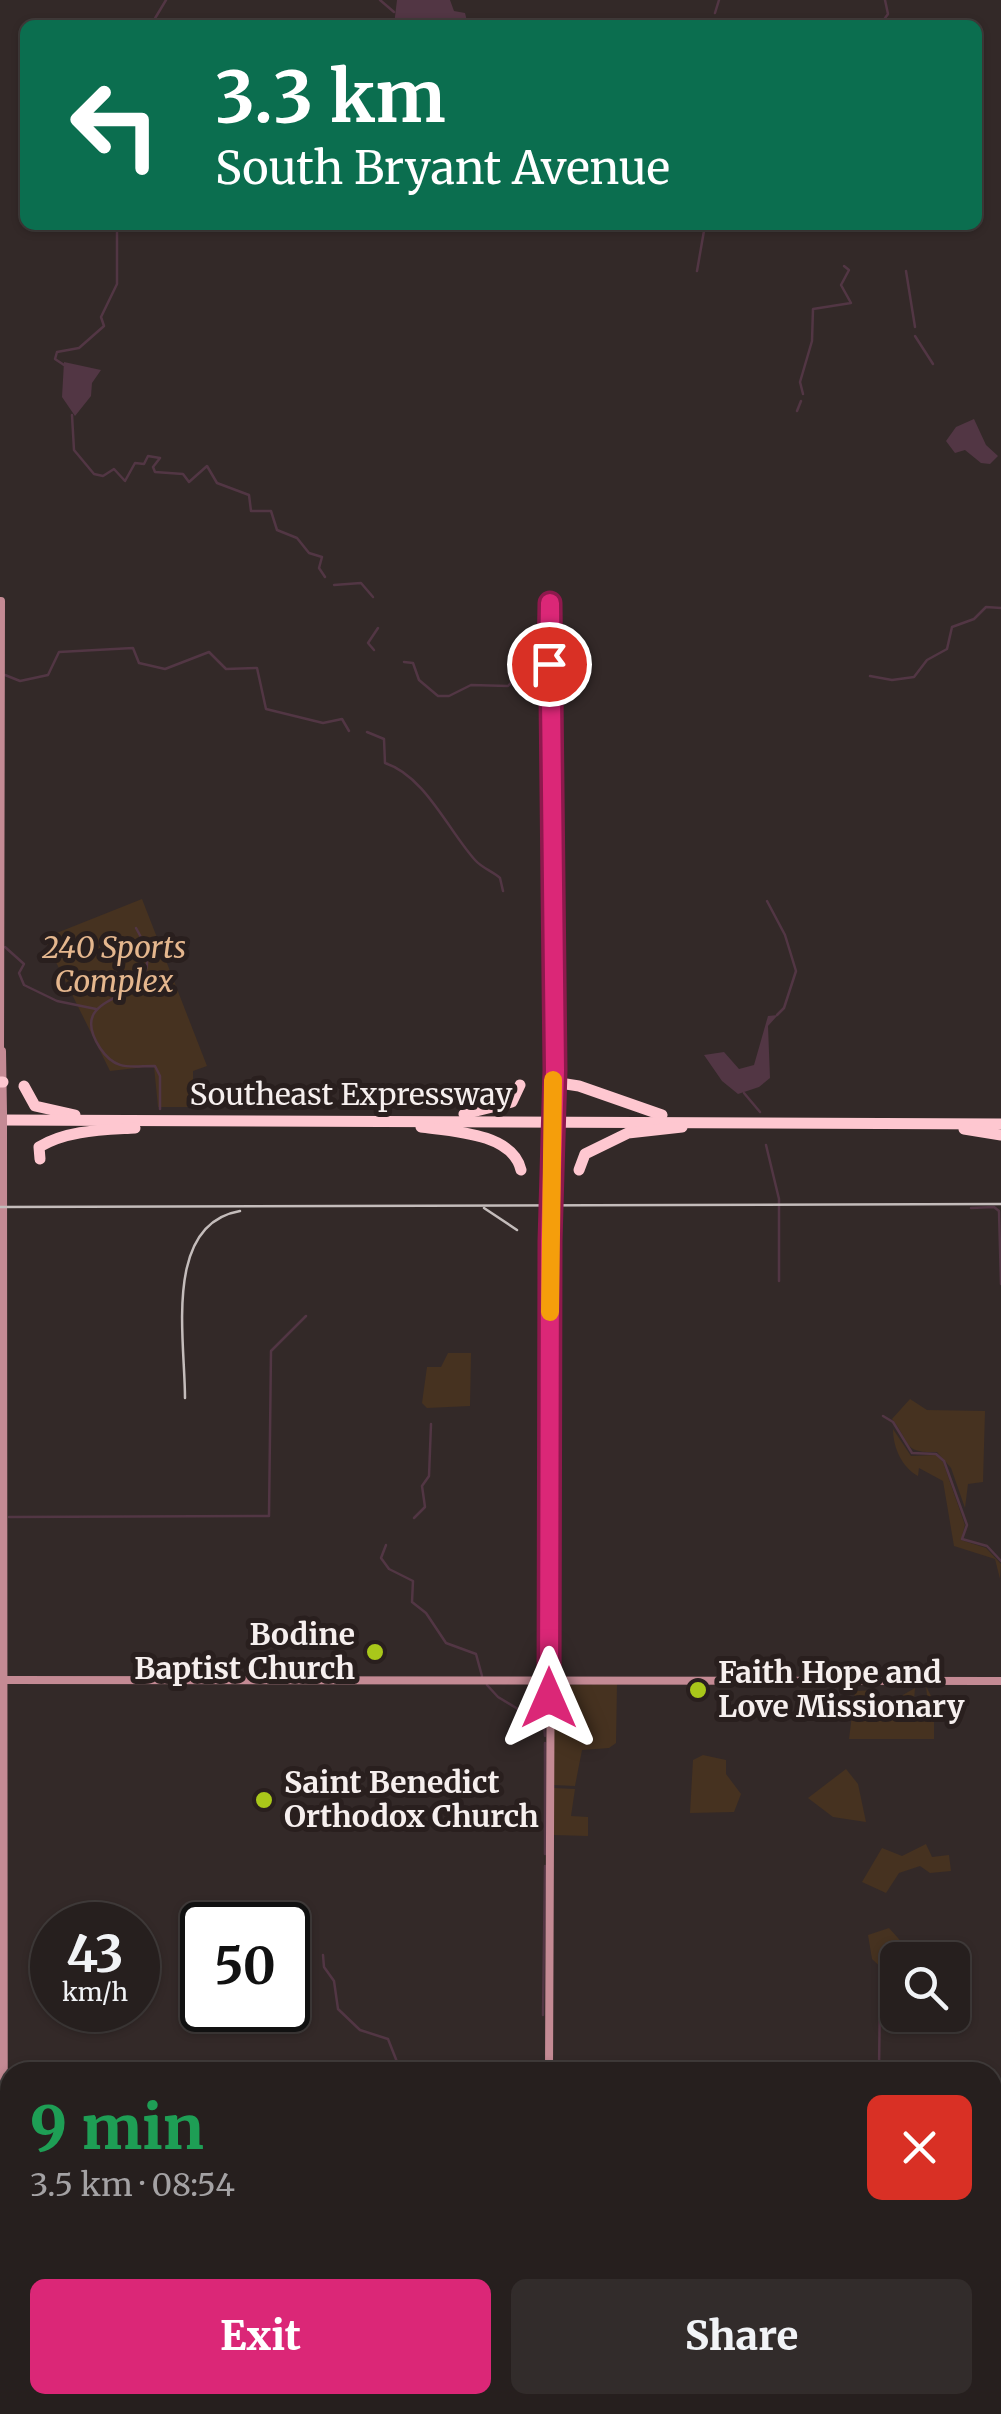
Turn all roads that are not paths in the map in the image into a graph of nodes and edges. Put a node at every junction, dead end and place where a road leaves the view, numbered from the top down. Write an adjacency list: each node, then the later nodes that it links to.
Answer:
1 (1, 600): 3 (main road)
2 (551, 912): 2 (main road); 5 (main road)
3 (1, 1047): 4 (main road); 6 (main road)
4 (0, 1056)
5 (556, 1080): 11 (highway); 22 (main road, bridge)
6 (2, 1082): 12 (main road)
7 (520, 1084): 10 (highway)
8 (29, 1092): 9 (highway)
9 (114, 1120): 10 (highway, Southeast Expressway); 12 (highway, Southeast Expressway)
10 (398, 1120): 11 (highway, Southeast Expressway)
11 (701, 1120): 16 (highway, Southeast Expressway)
12 (2, 1123): 13 (highway, Southeast Expressway); 18 (main road)
13 (150, 1126): 14 (highway, Southeast Expressway); 17 (highway)
14 (420, 1127): 15 (highway, Southeast Expressway); 19 (highway)
15 (684, 1127): 16 (highway, Southeast Expressway); 20 (highway)
16 (1001, 1127)
17 (40, 1158)
18 (1, 1166): 23 (main road)
19 (517, 1166)
20 (582, 1167)
21 (541, 1172): 22 (main road)
22 (552, 1186): 24 (main road)
23 (2, 1680): 24 (main road); 26 (main road)
24 (549, 1681): 25 (main road); 27 (main road)
25 (1001, 1681)
26 (4, 2062)
27 (550, 2062)

